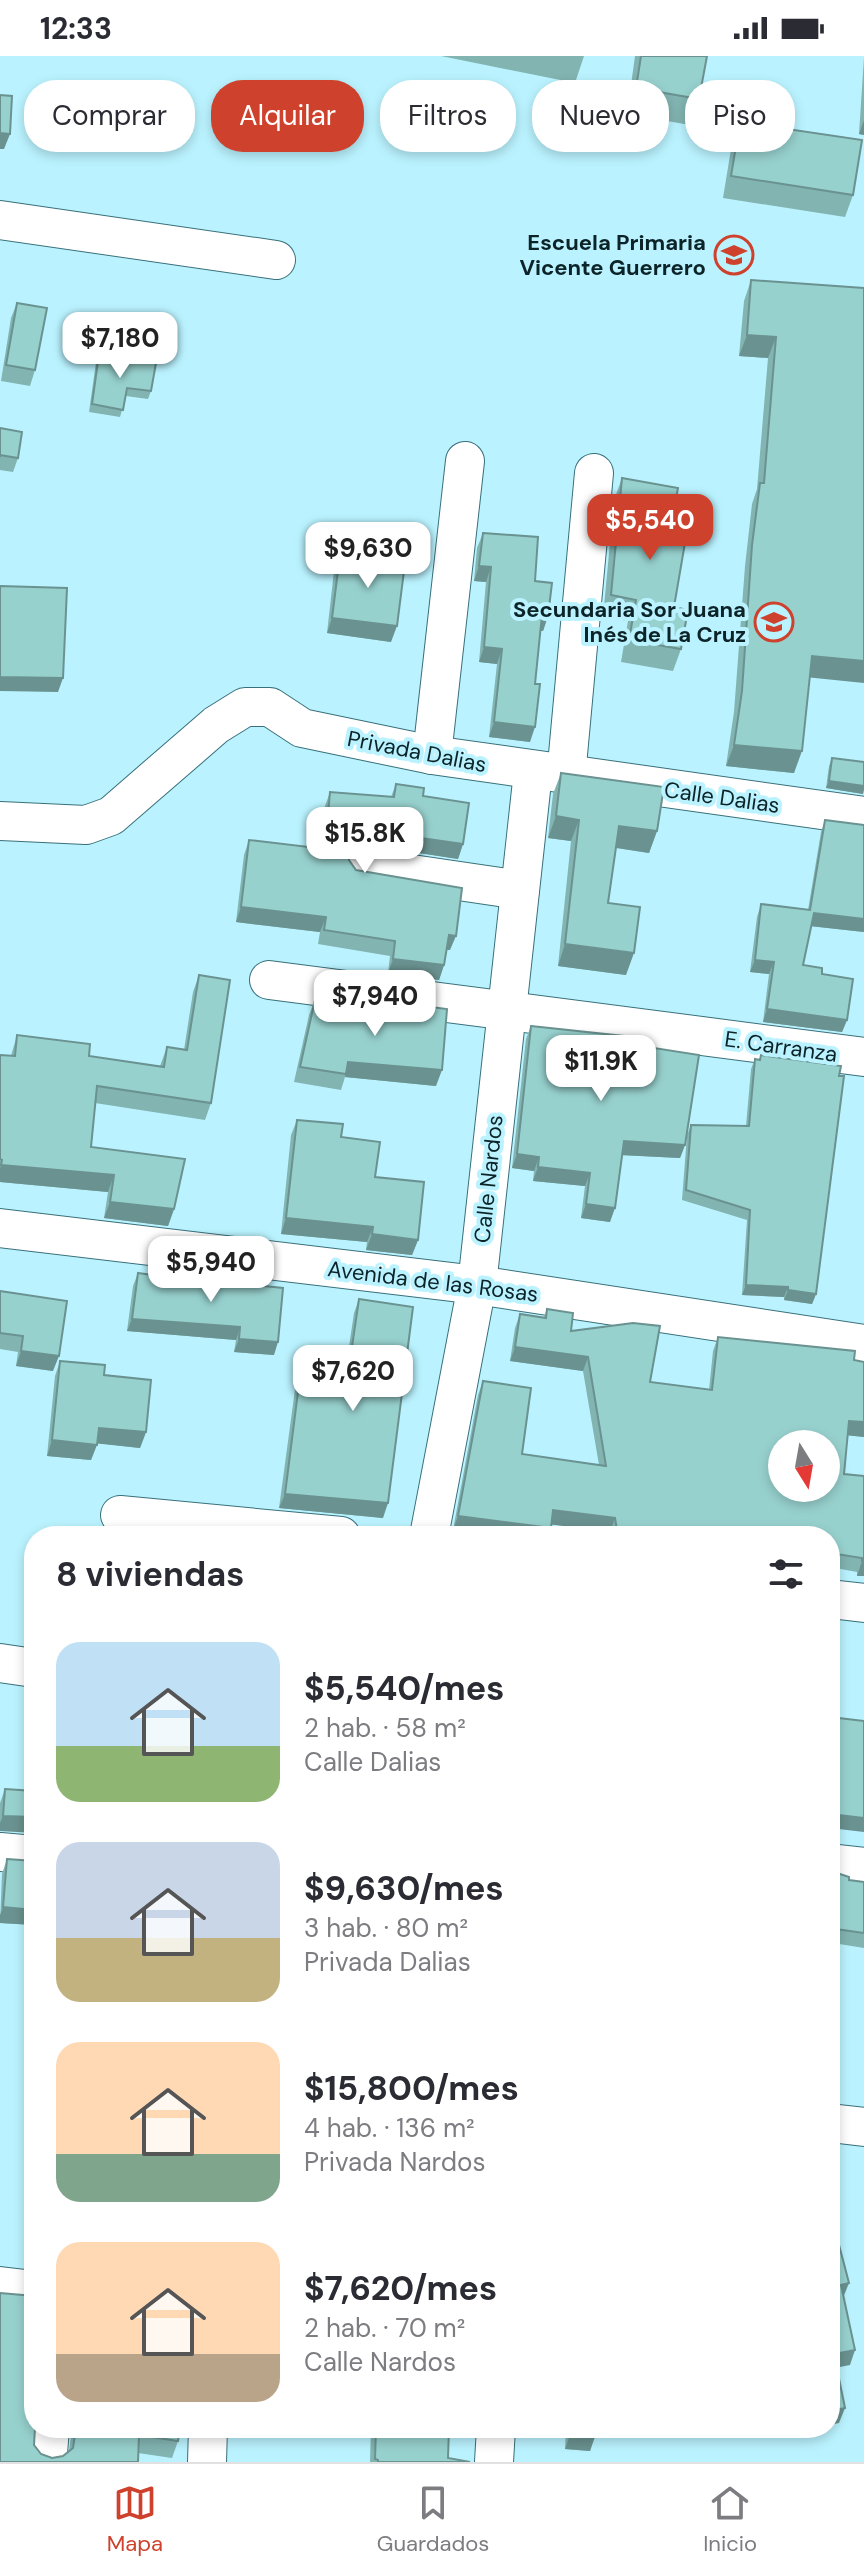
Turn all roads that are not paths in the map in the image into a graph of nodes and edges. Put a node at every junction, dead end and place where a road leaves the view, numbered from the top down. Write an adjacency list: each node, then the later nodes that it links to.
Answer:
1 (11, 222): 2 (street)
2 (276, 260)
3 (465, 461): 5 (street)
4 (594, 473): 6 (street, Calle Nardos)
5 (432, 755): 6 (street, Privada Dalias); 8 (street, Privada Dalias)
6 (550, 774): 7 (street, Calle Dalias); 10 (street, Calle Nardos)
7 (864, 816)
8 (0, 821)
9 (364, 867): 10 (street)
10 (520, 890): 12 (street, Calle Nardos)
11 (269, 980): 12 (street, E. Carranza)
12 (506, 1009): 13 (street, E. Carranza); 15 (street, Calle Nardos)
13 (864, 1057)
14 (0, 1228): 15 (street, Avenida de las Rosas)
15 (477, 1285): 16 (street, Avenida de las Rosas); 19 (street, Calle Nardos)
16 (864, 1344)
17 (120, 1515): 18 (street)
18 (236, 1526)
19 (431, 1526)
20 (840, 1600): 21 (street)
21 (864, 1603)
22 (0, 1663): 23 (street)
23 (24, 1667)
24 (0, 1852): 25 (street)
25 (24, 1854)
26 (840, 1864): 27 (street)
27 (864, 1867)
28 (840, 2124): 29 (street)
29 (864, 2127)
30 (0, 2286): 31 (street)
31 (24, 2289)
32 (208, 2438): 34 (street)
33 (495, 2438): 35 (street)
34 (207, 2462)
35 (494, 2462)

